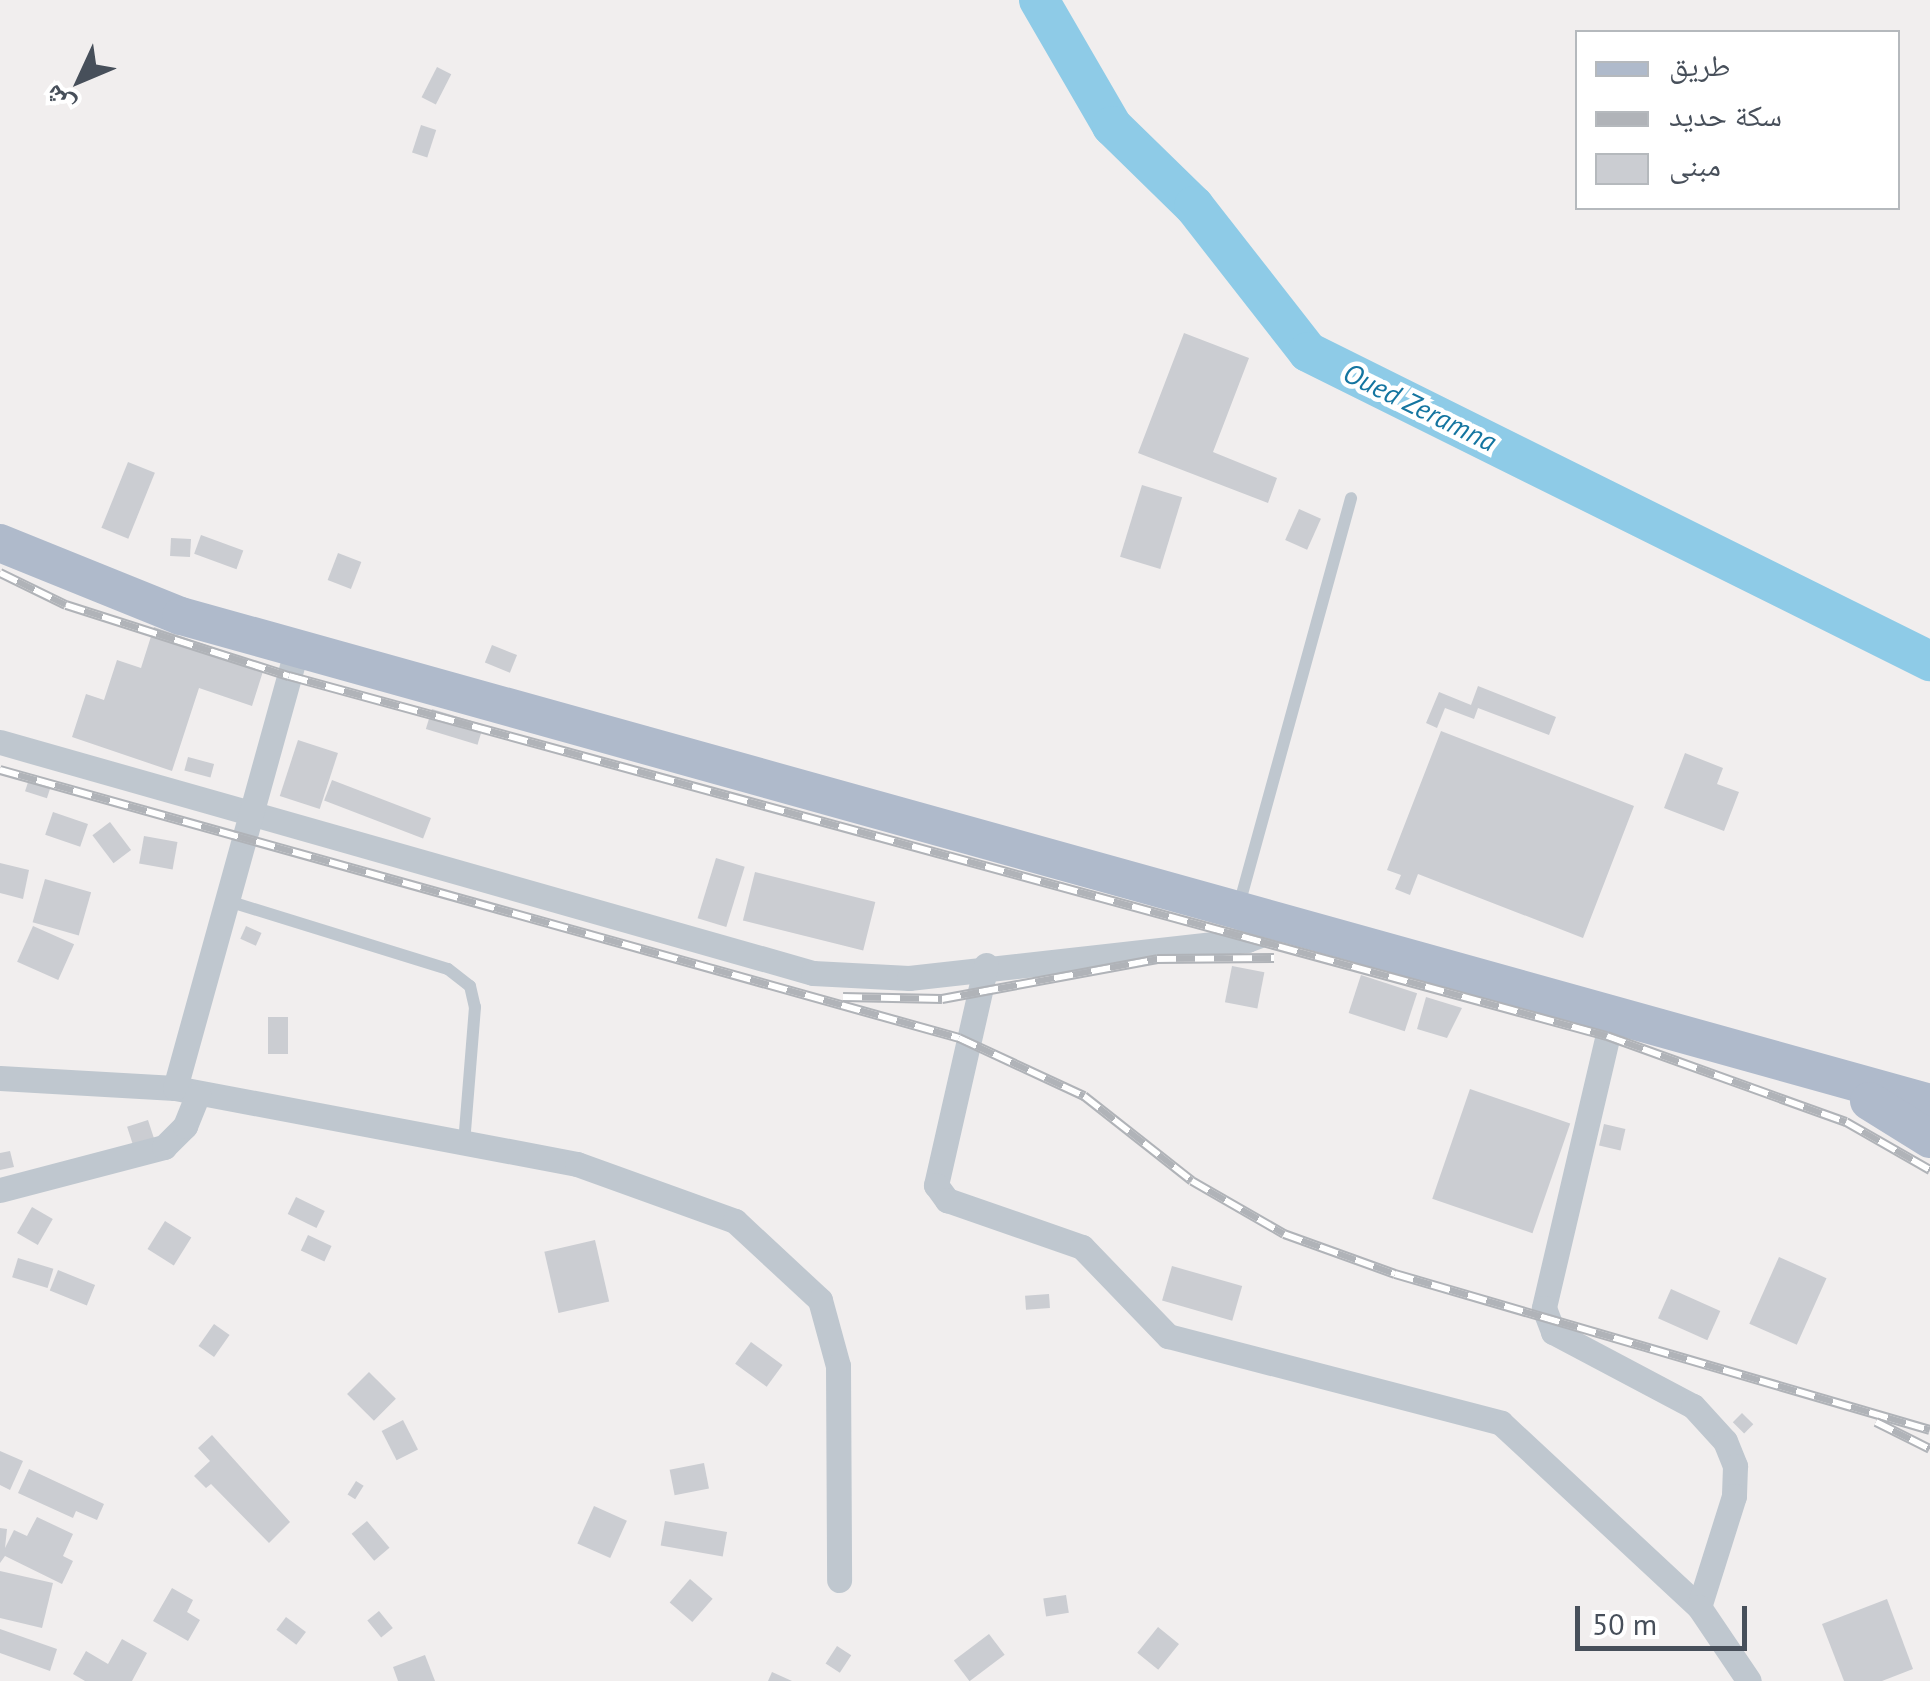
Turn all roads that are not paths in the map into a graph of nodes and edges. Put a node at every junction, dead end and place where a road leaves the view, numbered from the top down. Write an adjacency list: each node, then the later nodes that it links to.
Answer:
1 (1351, 498): 7 (lane)
2 (0, 543): 3 (main road)
3 (297, 648): 5 (street); 7 (main road)
4 (0, 742): 5 (street)
5 (254, 812): 6 (street); 9 (street)
6 (228, 901): 13 (street); 16 (lane)
7 (1238, 908): 8 (main road)
8 (1291, 924): 9 (street); 10 (main road)
9 (986, 964): 19 (street)
10 (1613, 1013): 12 (main road); 19 (street)
11 (0, 1078): 13 (street)
12 (1837, 1082): 14 (main road); 15 (main road)
13 (187, 1090): 16 (street); 17 (street)
14 (1930, 1104)
15 (1930, 1139)
16 (464, 1146): 18 (street)
17 (0, 1190)
18 (839, 1580)
19 (1699, 1608): 20 (street)
20 (1749, 1681)

